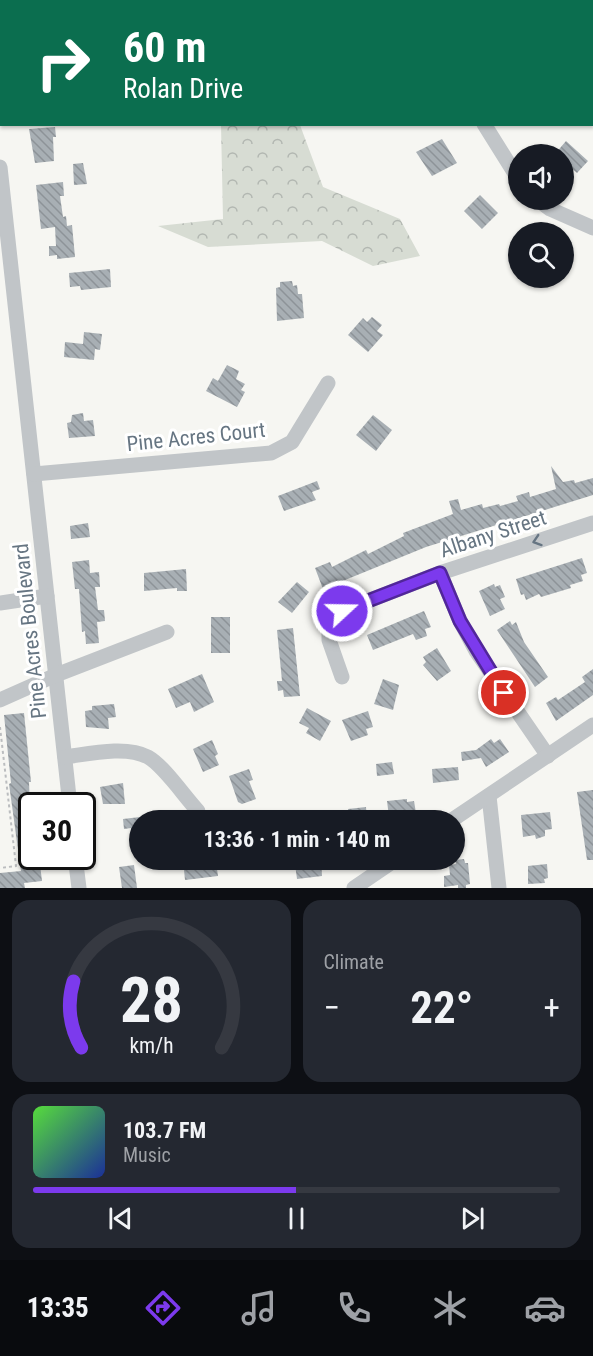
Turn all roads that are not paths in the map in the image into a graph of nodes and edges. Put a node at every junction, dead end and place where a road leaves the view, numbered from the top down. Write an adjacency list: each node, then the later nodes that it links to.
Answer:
1 (485, 126): 2 (street)
2 (508, 162)
3 (0, 166): 7 (street, Pine Acres Boulevard)
4 (552, 210): 5 (street)
5 (593, 228)
6 (328, 383): 7 (street, Pine Acres Court)
7 (34, 474): 10 (street, Pine Acres Boulevard)
8 (593, 523): 9 (street, Albany Street, one-way to 9)
9 (440, 573): 14 (street, Albany Street); 17 (street)
10 (47, 596): 11 (street); 13 (street, Pine Acres Boulevard)
11 (0, 603)
12 (167, 632): 13 (street)
13 (56, 675): 15 (street); 18 (street, Pine Acres Boulevard)
14 (342, 677)
15 (0, 700)
16 (593, 725): 17 (street)
17 (548, 756): 20 (street)
18 (65, 757): 19 (street, Pine Acres Boulevard); 21 (street)
19 (69, 792)
20 (489, 796): 22 (street); 27 (street)
21 (197, 810)
22 (465, 812)
23 (77, 870): 26 (street)
24 (381, 870): 25 (street)
25 (358, 886)
26 (79, 888)
27 (499, 888)

